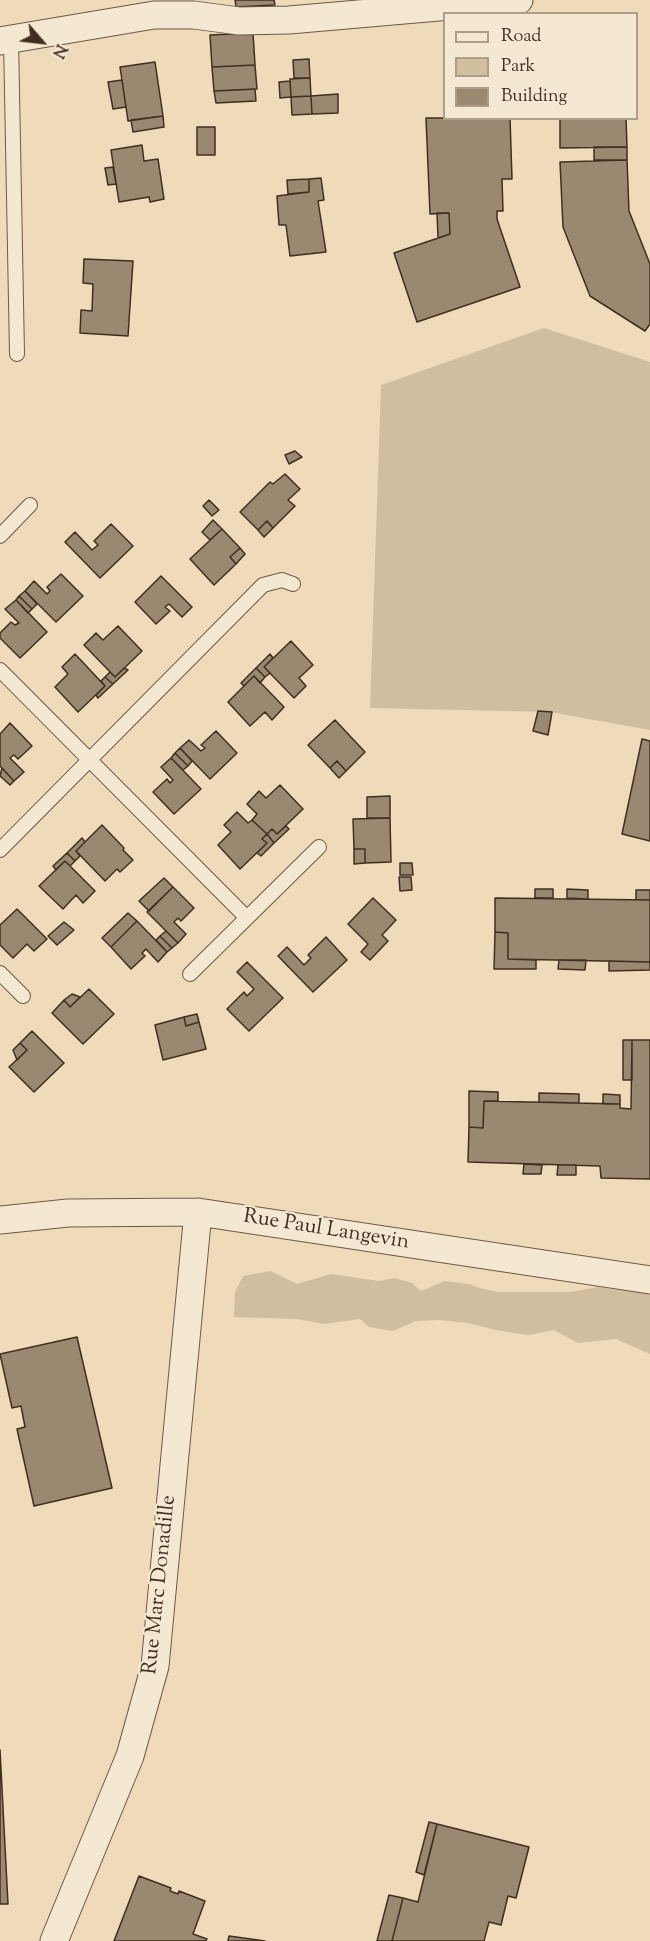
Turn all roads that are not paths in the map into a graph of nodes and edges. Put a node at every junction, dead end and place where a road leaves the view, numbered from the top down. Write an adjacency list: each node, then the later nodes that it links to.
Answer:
1 (519, 0): 2 (street)
2 (5, 40): 3 (lane)
3 (17, 354)
4 (30, 505): 5 (lane)
5 (0, 536)
6 (293, 584): 8 (lane)
7 (0, 670): 8 (lane)
8 (88, 760): 10 (lane); 11 (lane)
9 (319, 847): 11 (lane)
10 (0, 850)
11 (246, 917): 13 (lane)
12 (0, 973): 14 (lane)
13 (190, 974)
14 (23, 996)
15 (198, 1212): 16 (street, Rue Paul Langevin); 17 (street, Rue Paul Langevin); 18 (street, Rue Marc Donadille)
16 (0, 1220)
17 (650, 1280)
18 (54, 1941)

